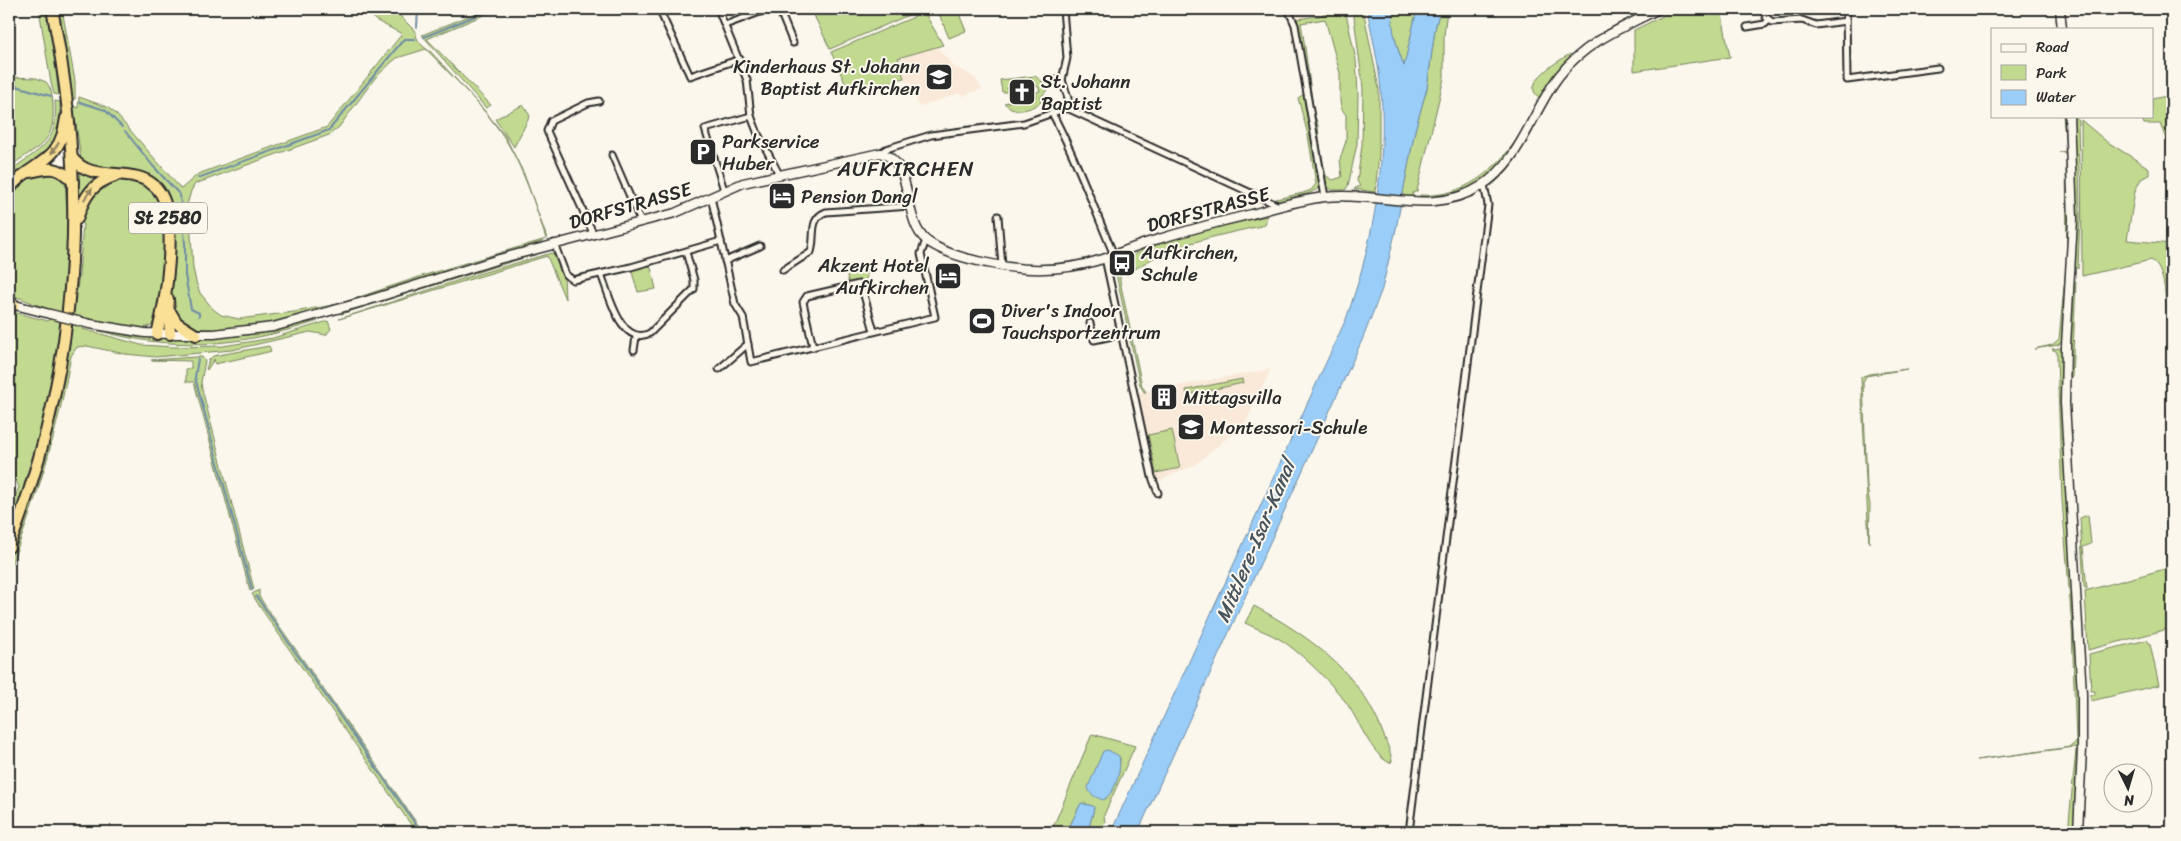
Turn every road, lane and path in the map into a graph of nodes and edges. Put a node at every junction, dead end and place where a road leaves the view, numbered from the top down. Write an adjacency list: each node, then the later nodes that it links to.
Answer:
1 (52, 9): 24 (highway)
2 (658, 9): 18 (street)
3 (718, 9): 14 (street)
4 (768, 9): 14 (street)
5 (779, 9): 17 (street)
6 (1063, 9): 20 (street)
7 (1288, 9): 41 (street)
8 (1659, 9): 37 (street, DORFSTRASSE)
9 (1763, 9): 12 (street)
10 (1846, 9): 13 (street)
11 (2060, 9): 16 (street)
12 (1768, 21): 13 (street); 15 (street)
13 (1846, 21): 19 (street)
14 (725, 25): 18 (street)
15 (1747, 27)
16 (2062, 28)
17 (793, 43)
18 (740, 59): 26 (street)
19 (1938, 68)
20 (1062, 80): 21 (street); 23 (street)
21 (1047, 84)
22 (599, 101): 47 (street)
23 (1068, 108): 25 (street); 43 (street)
24 (68, 109): 32 (highway); 33 (highway, one-way to 33)
25 (1052, 114): 28 (street); 53 (street)
26 (751, 116): 35 (street); 39 (street)
27 (2069, 120): 76 (street)
28 (898, 146): 29 (street); 31 (street)
29 (880, 154): 31 (street, DORFSTRASSE); 35 (street, DORFSTRASSE)
30 (612, 155): 45 (street)
31 (889, 156): 42 (street)
32 (73, 159): 34 (highway, St 2580); 36 (highway)
33 (24, 173): 36 (highway); 38 (highway)
34 (120, 174): 46 (highway, one-way to 34); 59 (highway, St 2580)
35 (779, 174): 39 (street, DORFSTRASSE)
36 (73, 182): 46 (highway)
37 (1484, 184): 41 (street, DORFSTRASSE); 75 (street)
38 (9, 190)
39 (724, 190): 40 (street, DORFSTRASSE)
40 (711, 197): 45 (street, DORFSTRASSE); 49 (street)
41 (1325, 197): 43 (street, DORFSTRASSE)
42 (910, 206): 48 (street); 57 (street)
43 (1280, 206): 53 (street, DORFSTRASSE)
44 (998, 216): 56 (street)
45 (641, 222): 47 (street, DORFSTRASSE)
46 (74, 229): 74 (highway)
47 (593, 233): 50 (street, DORFSTRASSE)
48 (926, 240): 56 (street, DORFSTRASSE); 63 (street)
49 (720, 241): 52 (street); 55 (street)
50 (554, 244): 58 (street); 67 (street, DORFSTRASSE)
51 (760, 246): 55 (street)
52 (686, 252): 58 (street); 68 (street)
53 (1114, 255): 54 (street, DORFSTRASSE)
54 (1105, 258): 56 (street, DORFSTRASSE); 66 (street)
55 (725, 261): 69 (street)
56 (1002, 266)
57 (783, 270)
58 (601, 274): 68 (street)
59 (167, 290): 61 (highway, St 2580); 64 (highway, St 2580)
60 (10, 303): 64 (street, DORFSTRASSE, bridge)
61 (170, 308): 65 (highway, St 2580); 67 (highway, St 2580)
62 (1090, 324): 66 (street)
63 (874, 331): 70 (street); 70 (street)
64 (157, 334): 65 (street, DORFSTRASSE)
65 (170, 334): 67 (street, DORFSTRASSE)
66 (1122, 334): 73 (street)
67 (196, 335)
68 (636, 336): 71 (street)
69 (748, 344): 70 (street); 72 (street)
70 (813, 346)
71 (634, 350)
72 (719, 369)
73 (1158, 493)
74 (9, 547)
75 (1409, 832)
76 (2078, 832)

